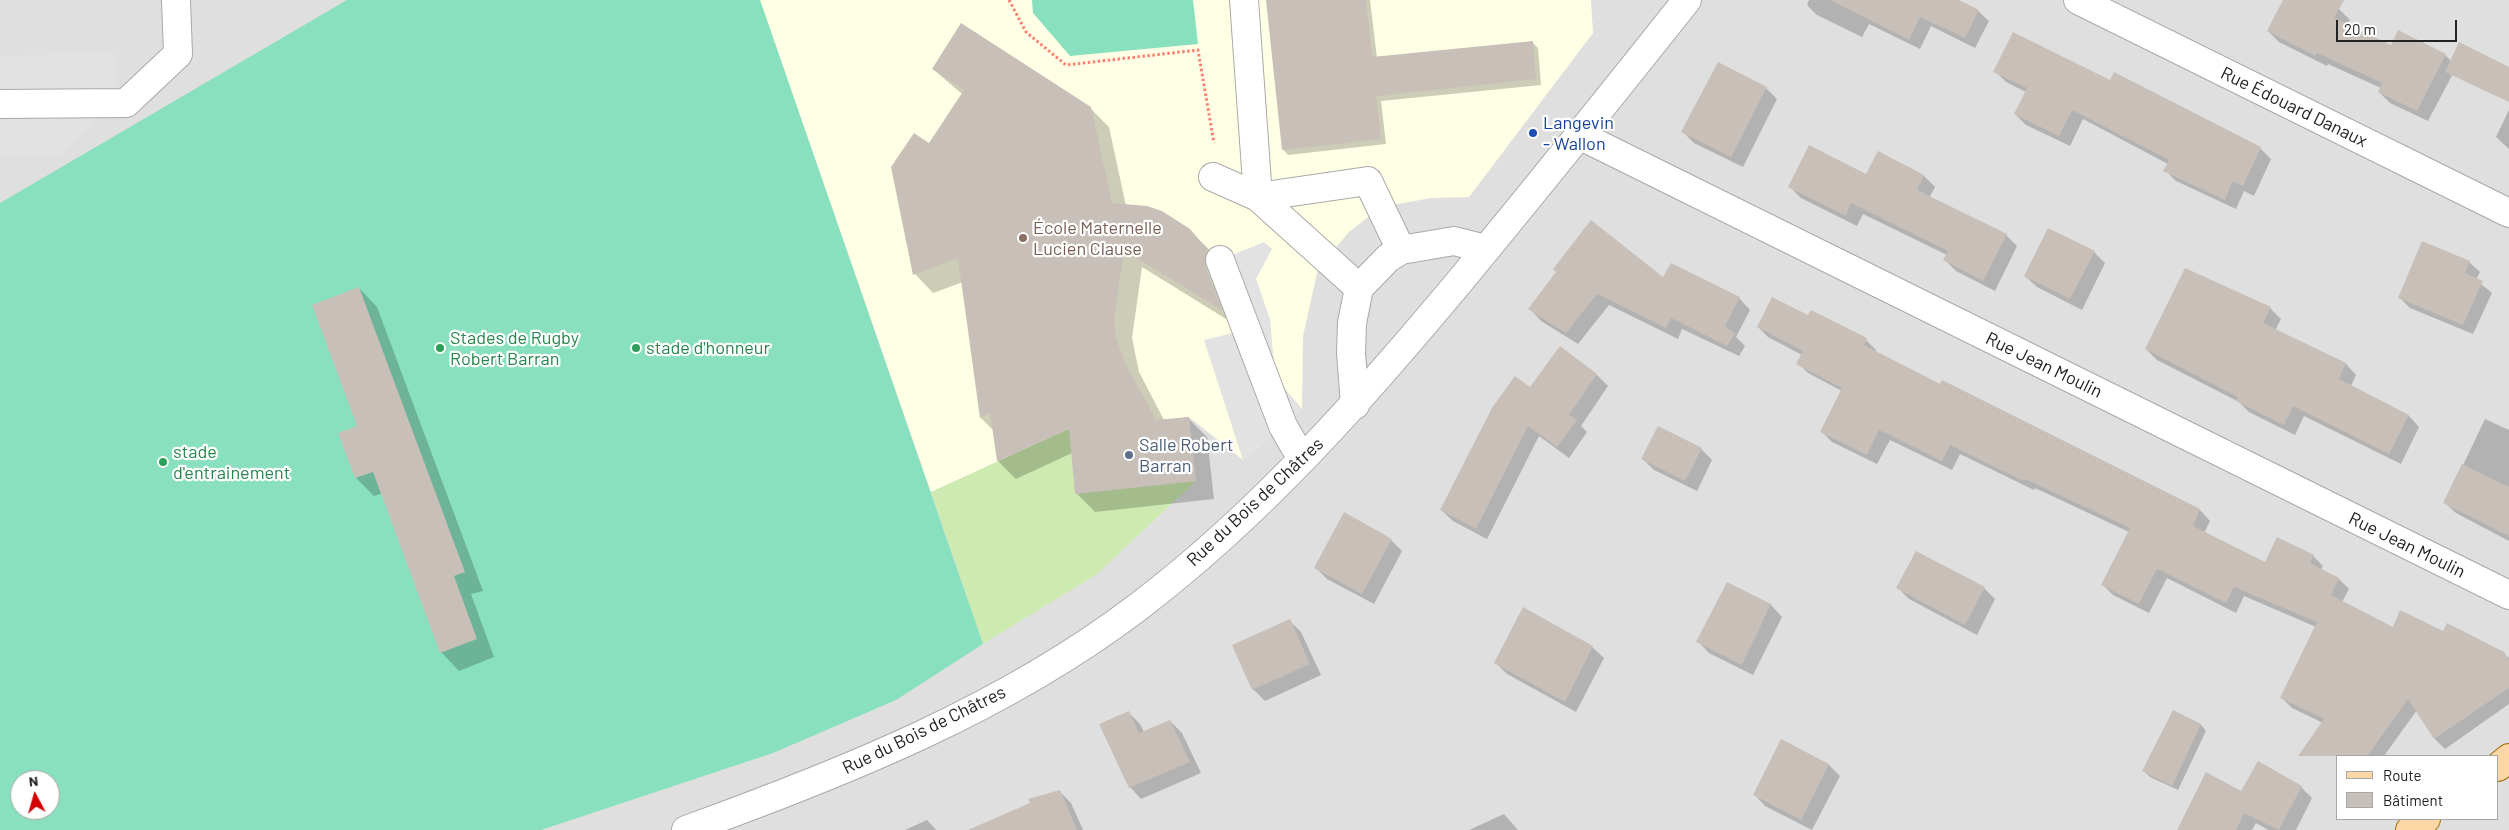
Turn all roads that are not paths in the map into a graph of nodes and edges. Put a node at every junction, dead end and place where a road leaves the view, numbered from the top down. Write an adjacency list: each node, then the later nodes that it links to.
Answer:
1 (176, 0): 5 (street)
2 (1244, 0): 8 (street)
3 (1687, 0): 6 (street, Rue du Bois de Châtres)
4 (2078, 0): 9 (street, Rue Édouard Danaux)
5 (0, 104)
6 (1579, 135): 10 (street, Rue du Bois de Châtres); 16 (street, Rue Jean Moulin)
7 (1213, 177): 8 (street)
8 (1258, 197): 11 (street); 13 (street)
9 (2509, 213)
10 (1486, 249): 11 (street); 14 (street, Rue du Bois de Châtres)
11 (1401, 250): 13 (street)
12 (1220, 260): 15 (street)
13 (1359, 288): 14 (street)
14 (1355, 404): 15 (street, Rue du Bois de Châtres)
15 (1302, 459): 20 (street, Rue du Bois de Châtres)
16 (2509, 595)
17 (2509, 758): 18 (main road)
18 (2499, 766)
19 (2425, 820): 21 (main road)
20 (686, 830)
21 (2410, 830)

